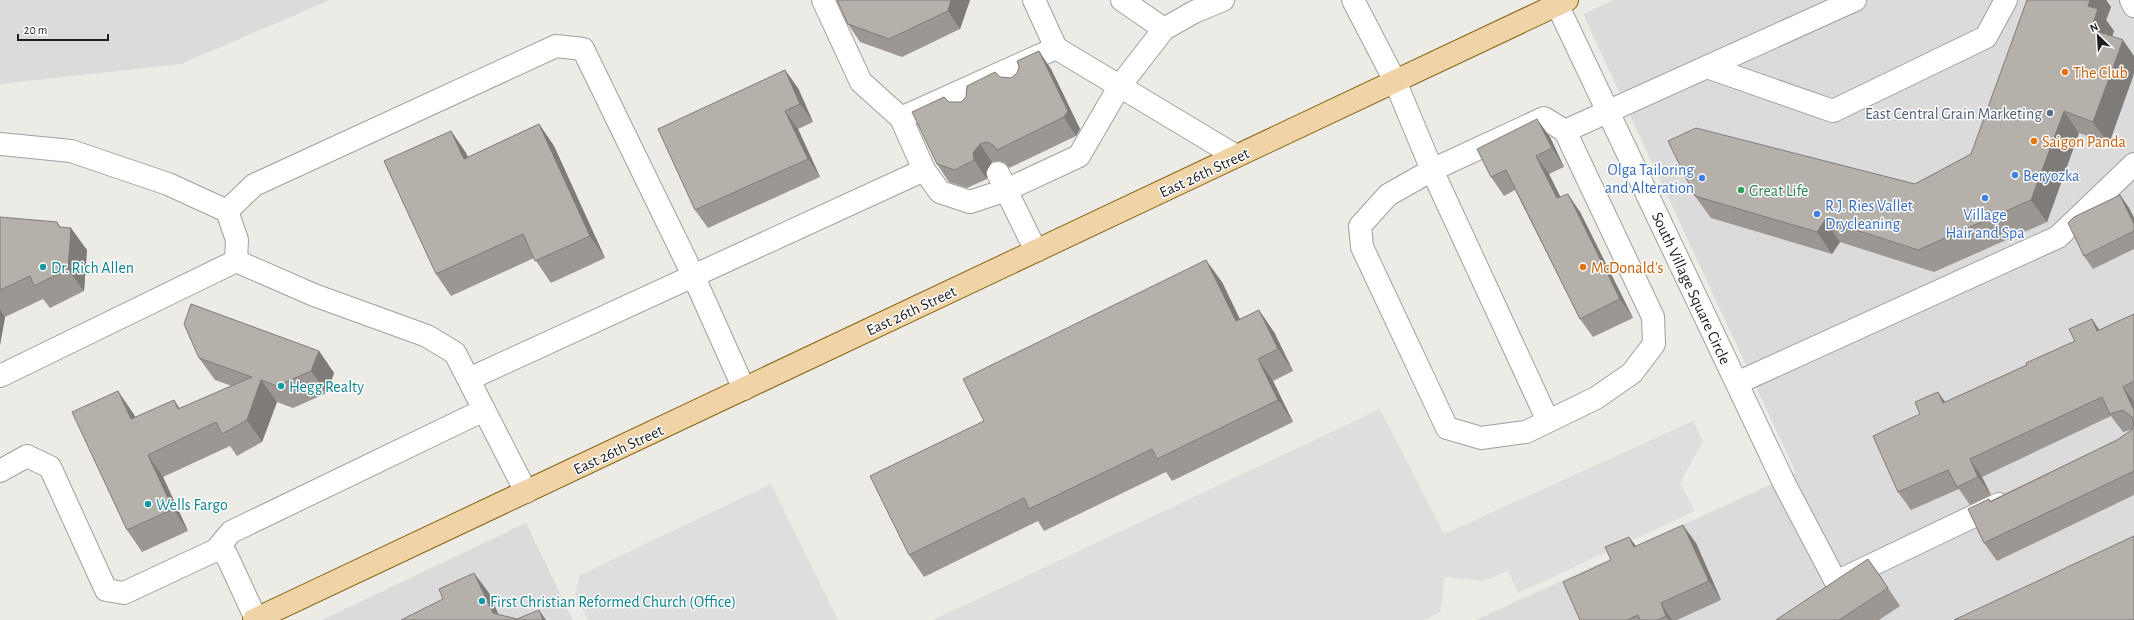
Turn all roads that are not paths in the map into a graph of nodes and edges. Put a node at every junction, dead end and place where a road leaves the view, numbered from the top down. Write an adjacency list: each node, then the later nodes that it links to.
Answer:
1 (823, 0): 17 (street)
2 (1034, 0): 12 (street)
3 (1122, 0): 11 (street)
4 (1223, 0): 11 (street)
5 (1353, 0): 14 (street)
6 (1855, 0): 13 (street)
7 (2006, 0): 13 (street)
8 (2131, 0): 10 (street)
9 (1560, 2): 14 (main road, East 26th Street); 16 (street, South Village Square Circle)
10 (2134, 6)
11 (1164, 29): 15 (street)
12 (1056, 48): 15 (street); 17 (street)
13 (1707, 67): 16 (street)
14 (1395, 82): 20 (main road, East 26th Street); 23 (street)
15 (1119, 87): 20 (street); 24 (street)
16 (1608, 112): 18 (street); 31 (street, South Village Square Circle)
17 (901, 118): 22 (street)
18 (1565, 131): 23 (street); 34 (street)
19 (0, 144): 25 (street)
20 (1236, 156): 26 (main road, East 26th Street)
21 (2134, 164): 31 (street)
22 (924, 170): 24 (street); 28 (street)
23 (1432, 170): 34 (street); 34 (street)
24 (1002, 182): 26 (street)
25 (227, 211): 27 (street); 28 (street)
26 (1036, 251): 32 (main road, East 26th Street)
27 (236, 260): 29 (street); 30 (street)
28 (693, 275): 30 (street); 32 (street)
29 (0, 376)
30 (468, 379): 33 (street)
31 (1737, 383): 39 (street, South Village Square Circle)
32 (744, 389): 36 (main road, East 26th Street)
33 (484, 410): 36 (street); 38 (street)
34 (1548, 421)
35 (0, 471): 38 (street)
36 (526, 492): 41 (main road, East 26th Street)
37 (2015, 496): 39 (street)
38 (216, 550): 41 (street)
39 (1836, 582): 40 (street)
40 (1818, 596)
41 (255, 620)

